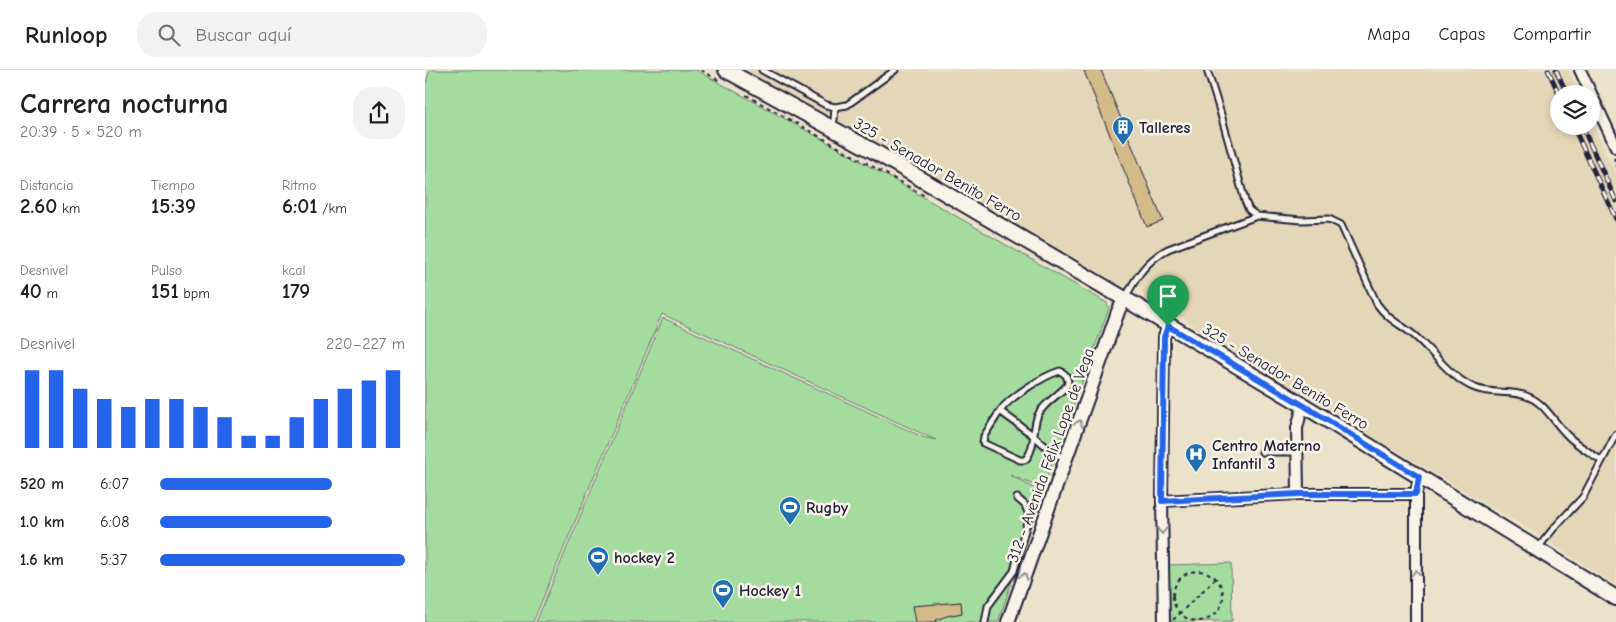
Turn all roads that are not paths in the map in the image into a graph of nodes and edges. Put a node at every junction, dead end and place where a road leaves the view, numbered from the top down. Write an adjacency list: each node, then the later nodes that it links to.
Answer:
1 (726, 70): 7 (main road, 325 - Senador Benito Ferro)
2 (762, 70): 6 (lane)
3 (895, 70): 6 (lane)
4 (1207, 70): 9 (lane)
5 (1580, 70): 8 (street)
6 (835, 107): 7 (lane)
7 (831, 127): 10 (main road, 325 - Senador Benito Ferro)
8 (1616, 147)
9 (1257, 216): 10 (lane); 19 (lane)
10 (1125, 299): 11 (main road, 325 - Senador Benito Ferro); 18 (street, 312 - Avenida Félix Lope de Vega, one-way to 10)
11 (1168, 326): 12 (main road, 325 - Senador Benito Ferro); 24 (street)
12 (1303, 405): 17 (street); 20 (main road, 325 - Senador Benito Ferro)
13 (1000, 411): 15 (lane); 15 (lane); 15 (lane)
14 (1616, 434): 19 (lane)
15 (1034, 436): 18 (lane)
16 (1262, 452): 17 (lane)
17 (1296, 452): 21 (street)
18 (1066, 458): 28 (street, 312 - Avenida Félix Lope de Vega, one-way to 18)
19 (1602, 461): 25 (lane)
20 (1419, 477): 22 (street); 25 (main road, 325 - Senador Benito Ferro)
21 (1298, 494): 22 (street); 24 (street)
22 (1416, 494): 30 (street, one-way to 22)
23 (1017, 498): 27 (lane)
24 (1162, 501): 29 (street, one-way to 29)
25 (1537, 549): 26 (main road, 325 - Senador Benito Ferro)
26 (1616, 598)
27 (985, 622)
28 (1008, 622)
29 (1164, 622)
30 (1416, 622)

